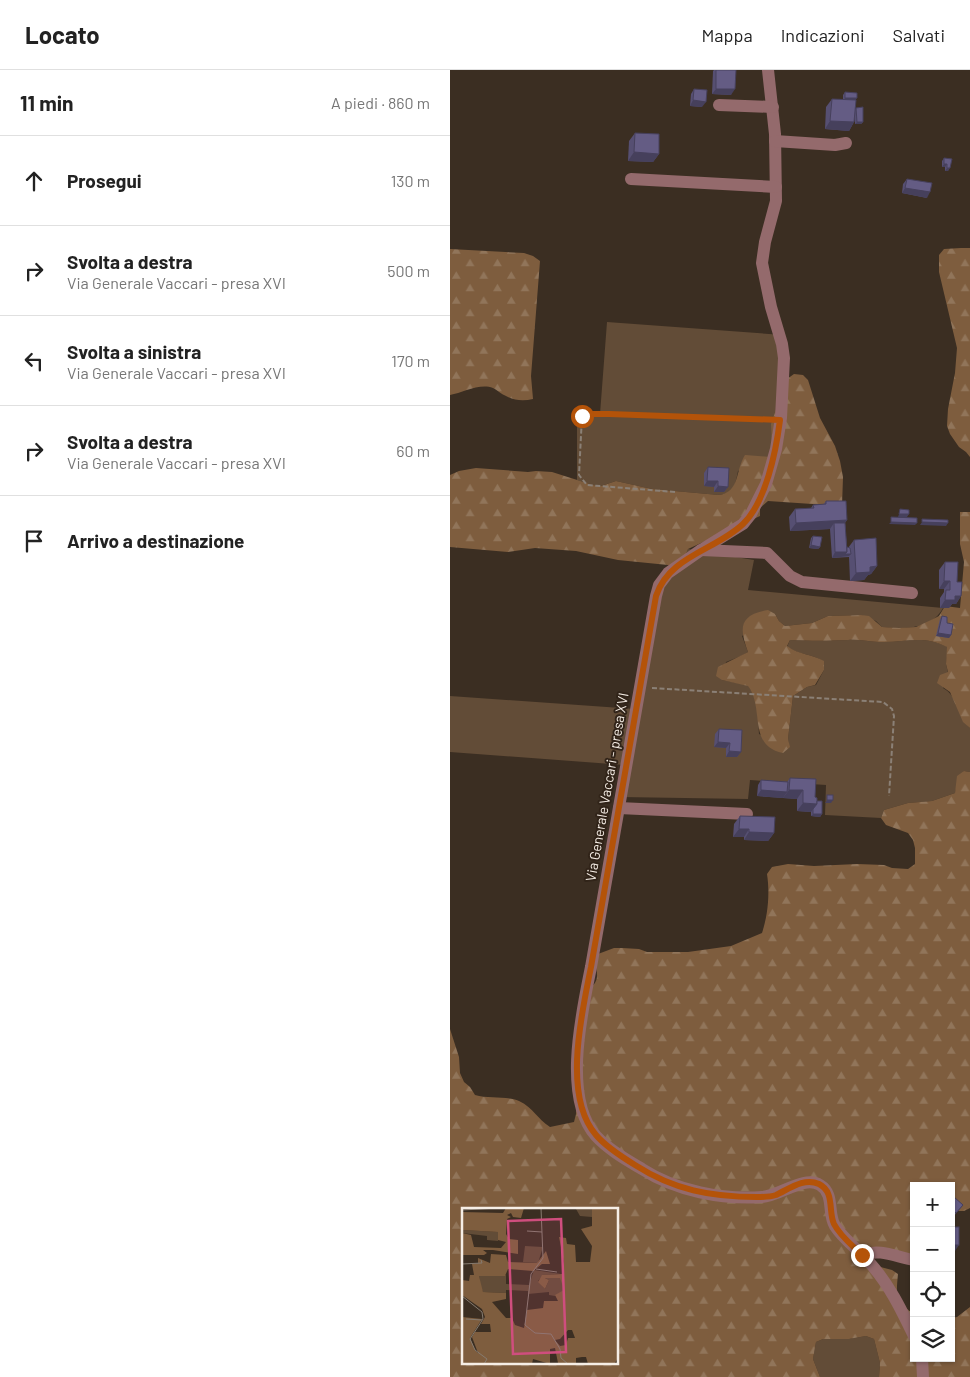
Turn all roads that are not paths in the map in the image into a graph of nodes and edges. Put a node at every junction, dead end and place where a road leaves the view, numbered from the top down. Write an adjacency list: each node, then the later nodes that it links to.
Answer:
1 (768, 70): 3 (street, Via Generale Vaccari - presa XVI)
2 (719, 105): 3 (street)
3 (773, 107): 4 (street, Via Generale Vaccari - presa XVI)
4 (775, 141): 5 (street); 7 (street, Via Generale Vaccari - presa XVI)
5 (846, 143)
6 (630, 179): 7 (street)
7 (776, 187): 8 (street, Via Generale Vaccari - presa XVI)
8 (701, 550): 9 (street); 10 (street, Via Generale Vaccari - presa XVI)
9 (912, 592)
10 (619, 808): 11 (street); 12 (street, Via Generale Vaccari - presa XVI)
11 (747, 814)
12 (862, 1255): 13 (street); 14 (street, Via Generale Vaccari - presa XVI)
13 (910, 1259)
14 (910, 1328)
15 (922, 1362): 16 (street)
16 (923, 1377)

